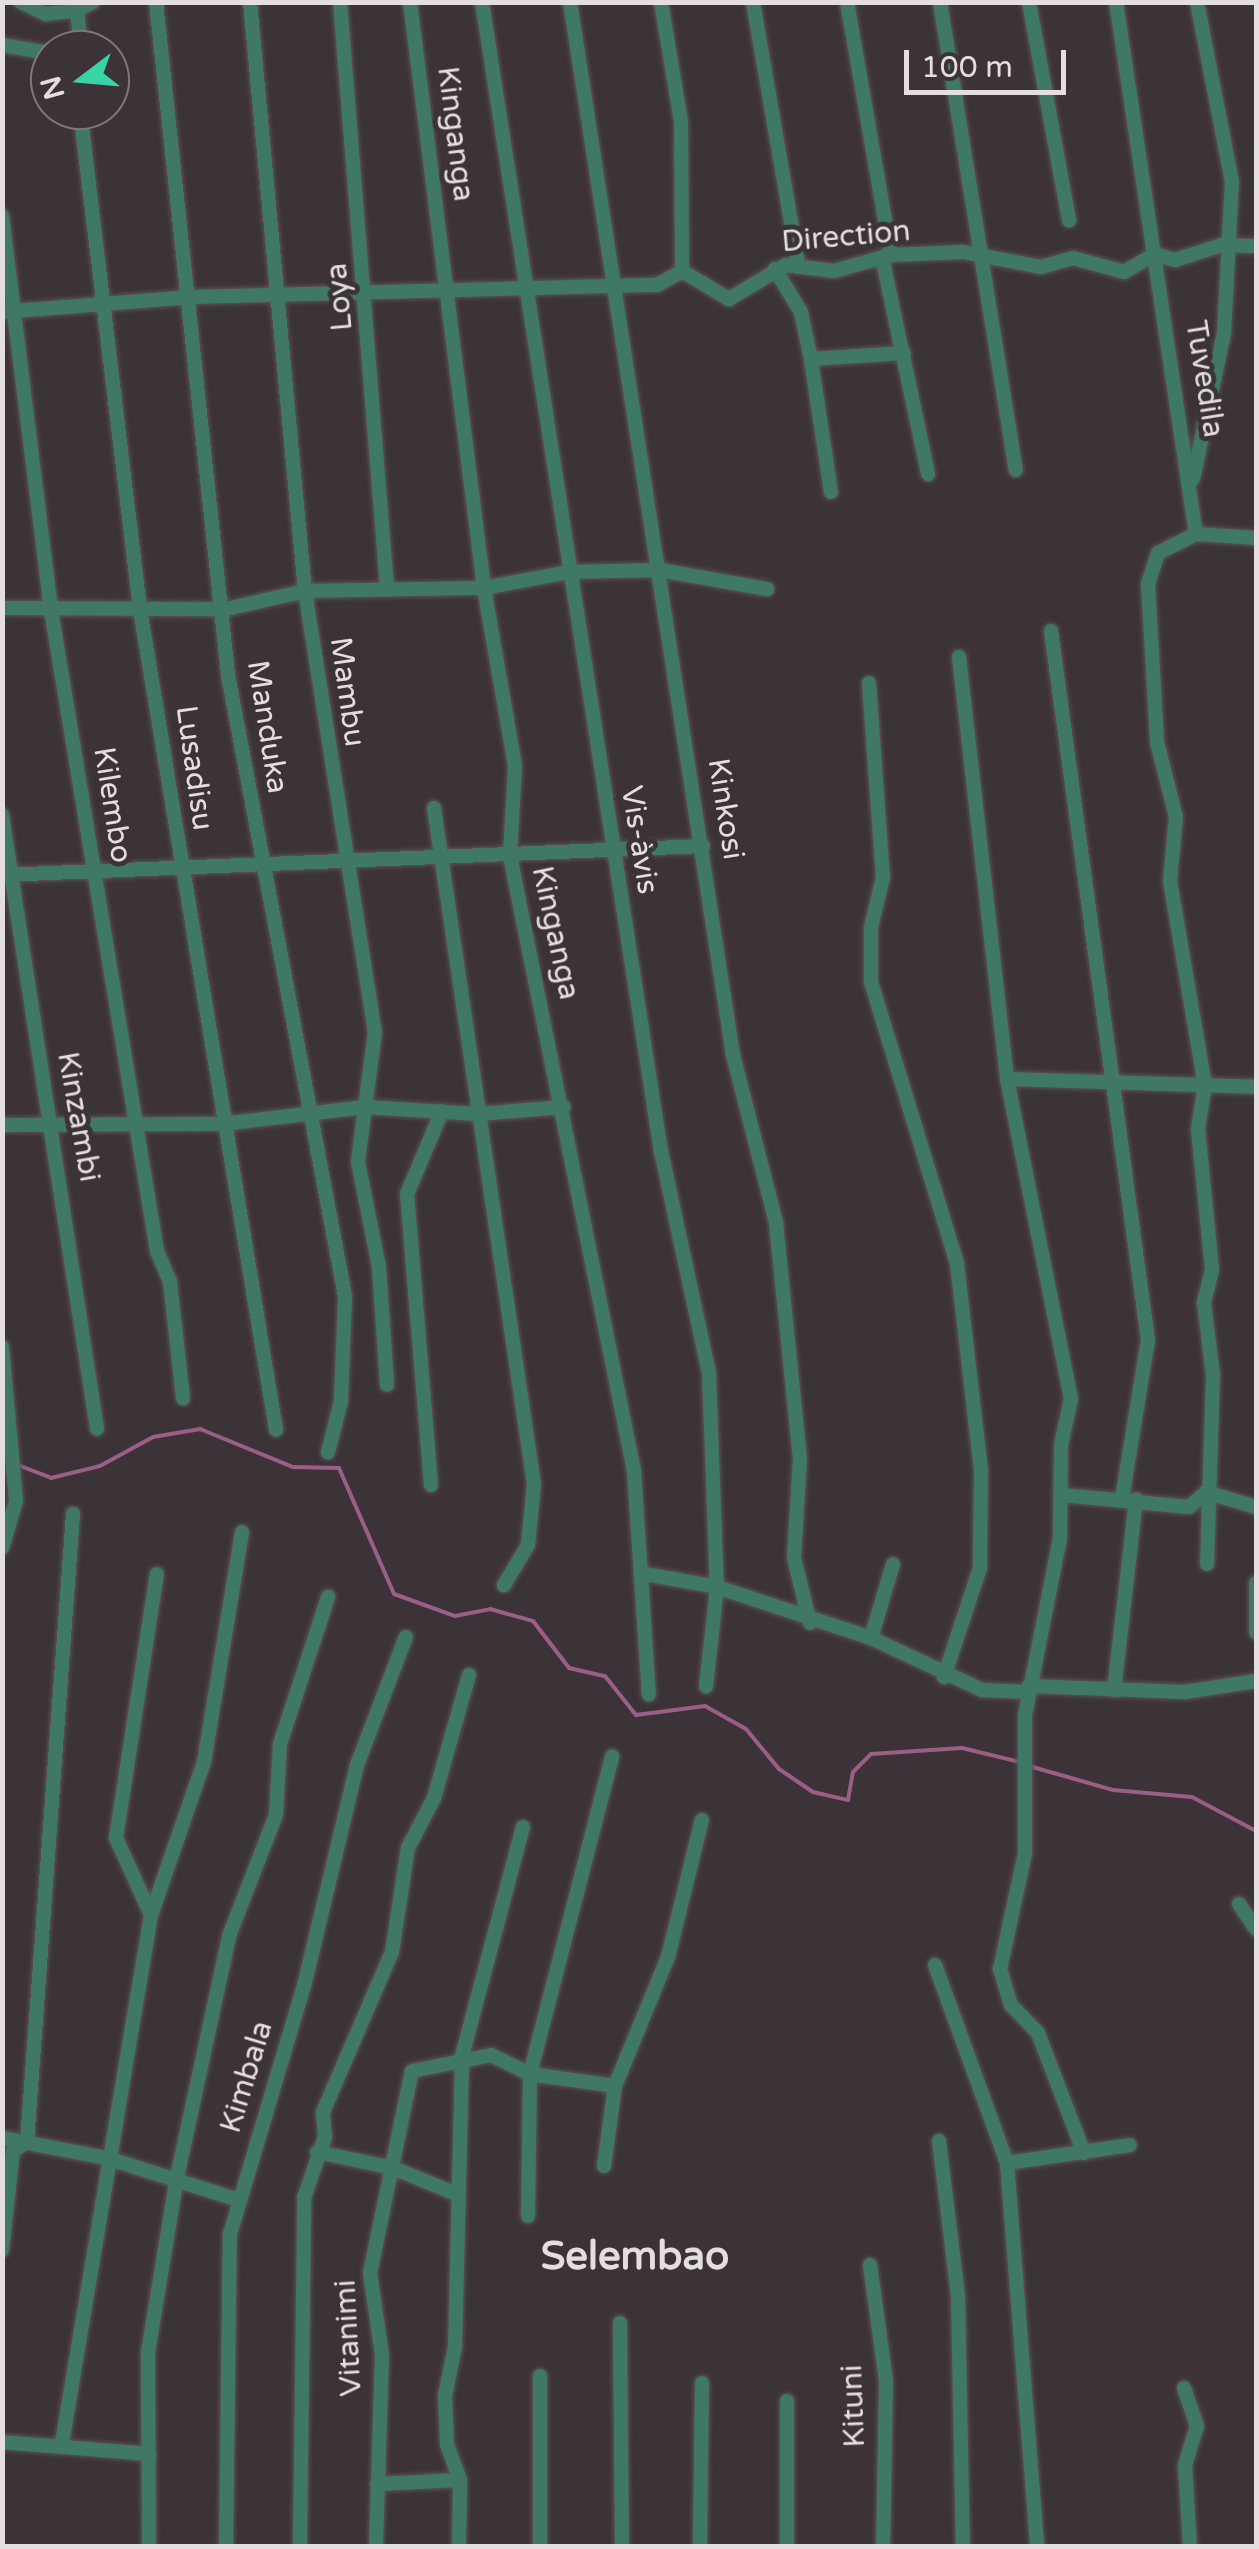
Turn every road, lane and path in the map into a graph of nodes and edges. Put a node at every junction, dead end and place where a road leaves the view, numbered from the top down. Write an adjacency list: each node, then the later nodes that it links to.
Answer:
1 (21, 2): 16 (street)
2 (94, 2): 16 (street)
3 (156, 2): 34 (street, Manduka)
4 (250, 2): 35 (street, Mambu)
5 (340, 2): 33 (street, Loya)
6 (410, 2): 32 (street, Kinganga)
7 (482, 2): 31 (street, Vis-àvis)
8 (570, 2): 30 (street, Kinkosi)
9 (661, 2): 29 (street)
10 (753, 2): 27 (street)
11 (848, 2): 26 (street)
12 (940, 2): 24 (street)
13 (1029, 2): 21 (street)
14 (1116, 2): 25 (street, Tuvedila)
15 (1197, 2): 22 (street)
16 (76, 6)
17 (2, 45): 18 (street)
18 (30, 50)
19 (82, 130): 36 (street, Lusadisu)
20 (2, 216): 37 (street, Kilembo)
21 (1070, 220)
22 (1228, 245): 23 (street, Direction); 25 (street, Direction); 42 (street)
23 (1256, 246)
24 (977, 252): 25 (street, Direction); 26 (street, Direction); 40 (street)
25 (1156, 254): 42 (street, Tuvedila)
26 (887, 256): 27 (street, Direction); 38 (street)
27 (799, 268): 28 (street, Direction)
28 (775, 269): 29 (street, Direction); 39 (street)
29 (682, 271): 30 (street)
30 (615, 287): 31 (street); 46 (street, Kinkosi)
31 (527, 289): 32 (street); 47 (street, Vis-àvis)
32 (444, 291): 33 (street); 49 (street, Kinganga)
33 (368, 296): 35 (street); 48 (street, Loya)
34 (191, 298): 35 (street); 36 (street); 54 (street, Manduka)
35 (278, 300): 51 (street, Mambu)
36 (99, 304): 37 (street); 53 (street, Lusadisu)
37 (9, 312): 55 (street, Kilembo)
38 (904, 353): 39 (street); 41 (street)
39 (811, 359): 43 (street)
40 (1016, 470)
41 (928, 474)
42 (1192, 480): 44 (street, Tuvedila)
43 (832, 492)
44 (1196, 534): 45 (street); 72 (street)
45 (1256, 538)
46 (660, 570): 47 (street); 50 (street); 61 (street, Kinkosi)
47 (569, 572): 49 (street); 63 (street, Vis-àvis)
48 (387, 587): 49 (street); 51 (street)
49 (484, 588): 64 (street, Kinganga)
50 (767, 589)
51 (305, 591): 54 (street); 65 (street, Mambu)
52 (2, 608): 55 (street)
53 (140, 609): 54 (street); 55 (street); 67 (street, Lusadisu)
54 (226, 609): 66 (street, Manduka)
55 (51, 610): 69 (street, Kilembo)
56 (1051, 631): 71 (street)
57 (959, 657): 70 (street)
58 (868, 683): 110 (street)
59 (434, 808): 62 (street)
60 (2, 815): 68 (street, Kinzambi)
61 (703, 846): 63 (street); 105 (street, Kinkosi)
62 (440, 853): 64 (street); 65 (street); 77 (street)
63 (614, 854): 64 (street); 103 (street, Vis-àvis)
64 (510, 856): 75 (street, Kinganga)
65 (344, 862): 66 (street); 74 (street, Mambu)
66 (266, 867): 67 (street); 78 (street, Manduka)
67 (180, 872): 69 (street); 81 (street, Lusadisu)
68 (10, 874): 69 (street); 80 (street, Kinzambi)
69 (96, 876): 79 (street, Kilembo)
70 (1007, 1079): 71 (street); 91 (street)
71 (1108, 1083): 72 (street); 92 (street)
72 (1205, 1085): 73 (street); 90 (street)
73 (1256, 1086)
74 (365, 1106): 76 (street); 78 (street); 84 (street, Mambu)
75 (564, 1107): 77 (street); 100 (street, Kinganga)
76 (442, 1111): 77 (street); 89 (street)
77 (478, 1114): 102 (street)
78 (314, 1115): 81 (street); 88 (street, Manduka)
79 (136, 1120): 80 (street); 81 (street); 85 (street, Kilembo)
80 (50, 1123): 82 (street); 86 (street, Kinzambi)
81 (222, 1124): 87 (street, Lusadisu)
82 (2, 1125)
83 (2, 1346): 96 (street)
84 (387, 1384)
85 (183, 1398)
86 (97, 1429)
87 (276, 1430)
88 (328, 1452)
89 (431, 1485)
90 (1206, 1492): 92 (street); 93 (street); 98 (street)
91 (1062, 1495): 92 (street); 113 (street)
92 (1129, 1498): 114 (street)
93 (1256, 1508)
94 (73, 1514): 128 (street)
95 (242, 1532): 120 (street)
96 (2, 1548)
97 (893, 1564): 108 (street)
98 (1207, 1564)
99 (157, 1574): 120 (street)
100 (646, 1574): 103 (street); 115 (street, Kinganga)
101 (1256, 1583): 106 (street)
102 (504, 1585)
103 (717, 1588): 105 (street); 112 (street, Vis-àvis)
104 (328, 1597): 136 (street)
105 (810, 1622): 108 (street)
106 (1256, 1632)
107 (406, 1637): 138 (street, Kimbala)
108 (871, 1638): 110 (street)
109 (469, 1675): 130 (street)
110 (944, 1677): 113 (street)
111 (1256, 1681): 114 (street)
112 (706, 1686)
113 (1029, 1689): 114 (street); 131 (street)
114 (1114, 1690)
115 (650, 1694)
116 (612, 1756): 124 (street)
117 (702, 1820): 125 (street)
118 (523, 1827): 123 (street)
119 (1238, 1904): 121 (street)
120 (151, 1915): 132 (street)
121 (1256, 1929)
122 (934, 1965): 133 (street)
123 (462, 2056): 124 (street); 135 (street, Vitanimi); 137 (street)
124 (530, 2074): 125 (street); 139 (street)
125 (616, 2086): 134 (street)
126 (2, 2138): 128 (street)
127 (939, 2141): 162 (street)
128 (27, 2142): 132 (street); 140 (street)
129 (1130, 2146): 131 (street)
130 (317, 2152): 135 (street); 154 (street)
131 (1084, 2153): 133 (street)
132 (107, 2158): 136 (street); 148 (street)
133 (1007, 2163): 163 (street)
134 (604, 2166)
135 (393, 2168): 137 (street); 151 (street, Vitanimi)
136 (176, 2182): 138 (street); 149 (street)
137 (454, 2193): 150 (street)
138 (238, 2200): 153 (street, Kimbala)
139 (528, 2216)
140 (2, 2250)
141 (870, 2265): 161 (street, Kituni)
142 (620, 2323): 158 (street)
143 (540, 2376): 157 (street)
144 (702, 2383): 159 (street)
145 (1184, 2388): 164 (street)
146 (787, 2401): 160 (street)
147 (2, 2442): 148 (street)
148 (62, 2443): 149 (street)
149 (150, 2454): 152 (street)
150 (460, 2480): 151 (street); 156 (street)
151 (378, 2484): 155 (street, Vitanimi)
152 (148, 2546)
153 (226, 2546)
154 (300, 2546)
155 (376, 2546)
156 (459, 2546)
157 (540, 2546)
158 (622, 2546)
159 (700, 2546)
160 (787, 2546)
161 (883, 2546)
162 (963, 2546)
163 (1038, 2546)
164 (1190, 2546)

